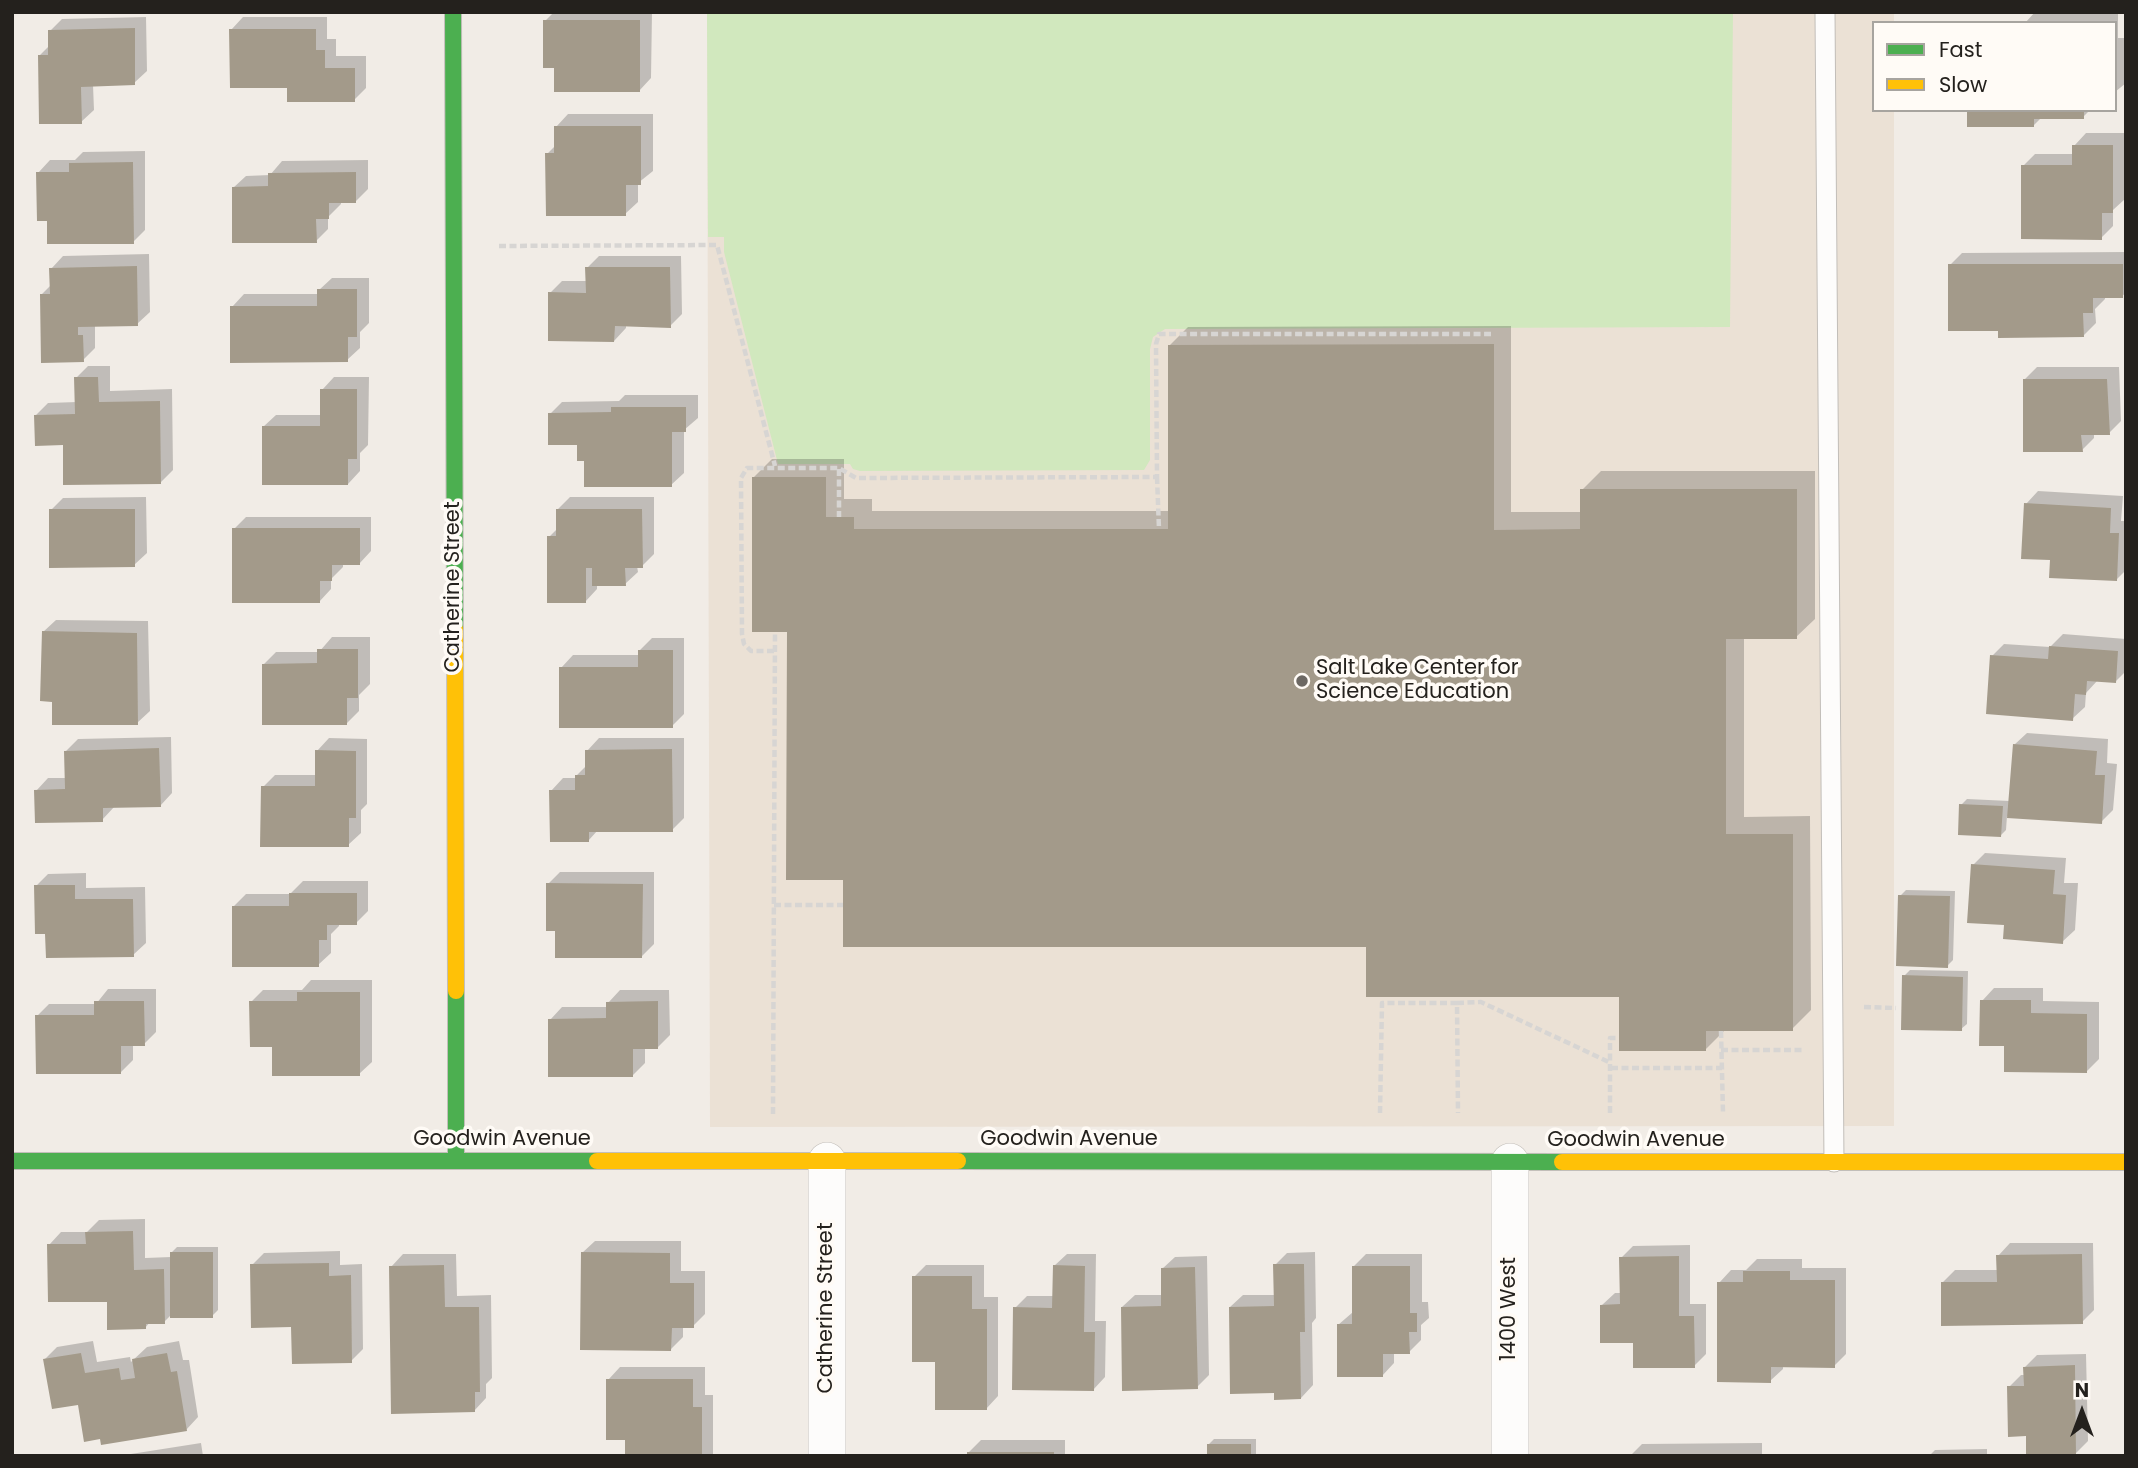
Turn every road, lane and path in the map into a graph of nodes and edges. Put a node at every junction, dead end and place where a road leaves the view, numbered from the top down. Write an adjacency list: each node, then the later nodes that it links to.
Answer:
1 (453, 12): 29 (street, Catherine Street)
2 (1825, 12): 32 (lane)
3 (499, 246): 5 (path)
4 (1491, 334): 7 (path)
5 (775, 466): 6 (path); 11 (path)
6 (839, 468): 7 (path); 8 (path)
7 (1157, 477): 9 (path)
8 (839, 517)
9 (1159, 529)
10 (775, 632): 11 (path)
11 (775, 652): 12 (path)
12 (774, 905): 13 (path); 27 (path)
13 (843, 905)
14 (1457, 1003): 21 (path); 23 (path); 24 (path)
15 (1856, 1007): 16 (path)
16 (1896, 1008)
17 (1721, 1031): 20 (path)
18 (1619, 1038): 21 (path)
19 (1810, 1049): 20 (path)
20 (1721, 1050): 22 (path)
21 (1611, 1065): 22 (path); 25 (path)
22 (1722, 1068): 26 (path)
23 (1380, 1113)
24 (1458, 1113)
25 (1610, 1113)
26 (1723, 1113)
27 (773, 1114)
28 (12, 1161): 29 (street, Goodwin Avenue)
29 (456, 1161): 30 (street, Goodwin Avenue)
30 (827, 1161): 31 (street, Goodwin Avenue); 34 (street, Catherine Street)
31 (1510, 1162): 32 (street, Goodwin Avenue); 35 (street, 1400 West)
32 (1834, 1162): 33 (street, Goodwin Avenue)
33 (2126, 1162)
34 (827, 1456)
35 (1510, 1456)

